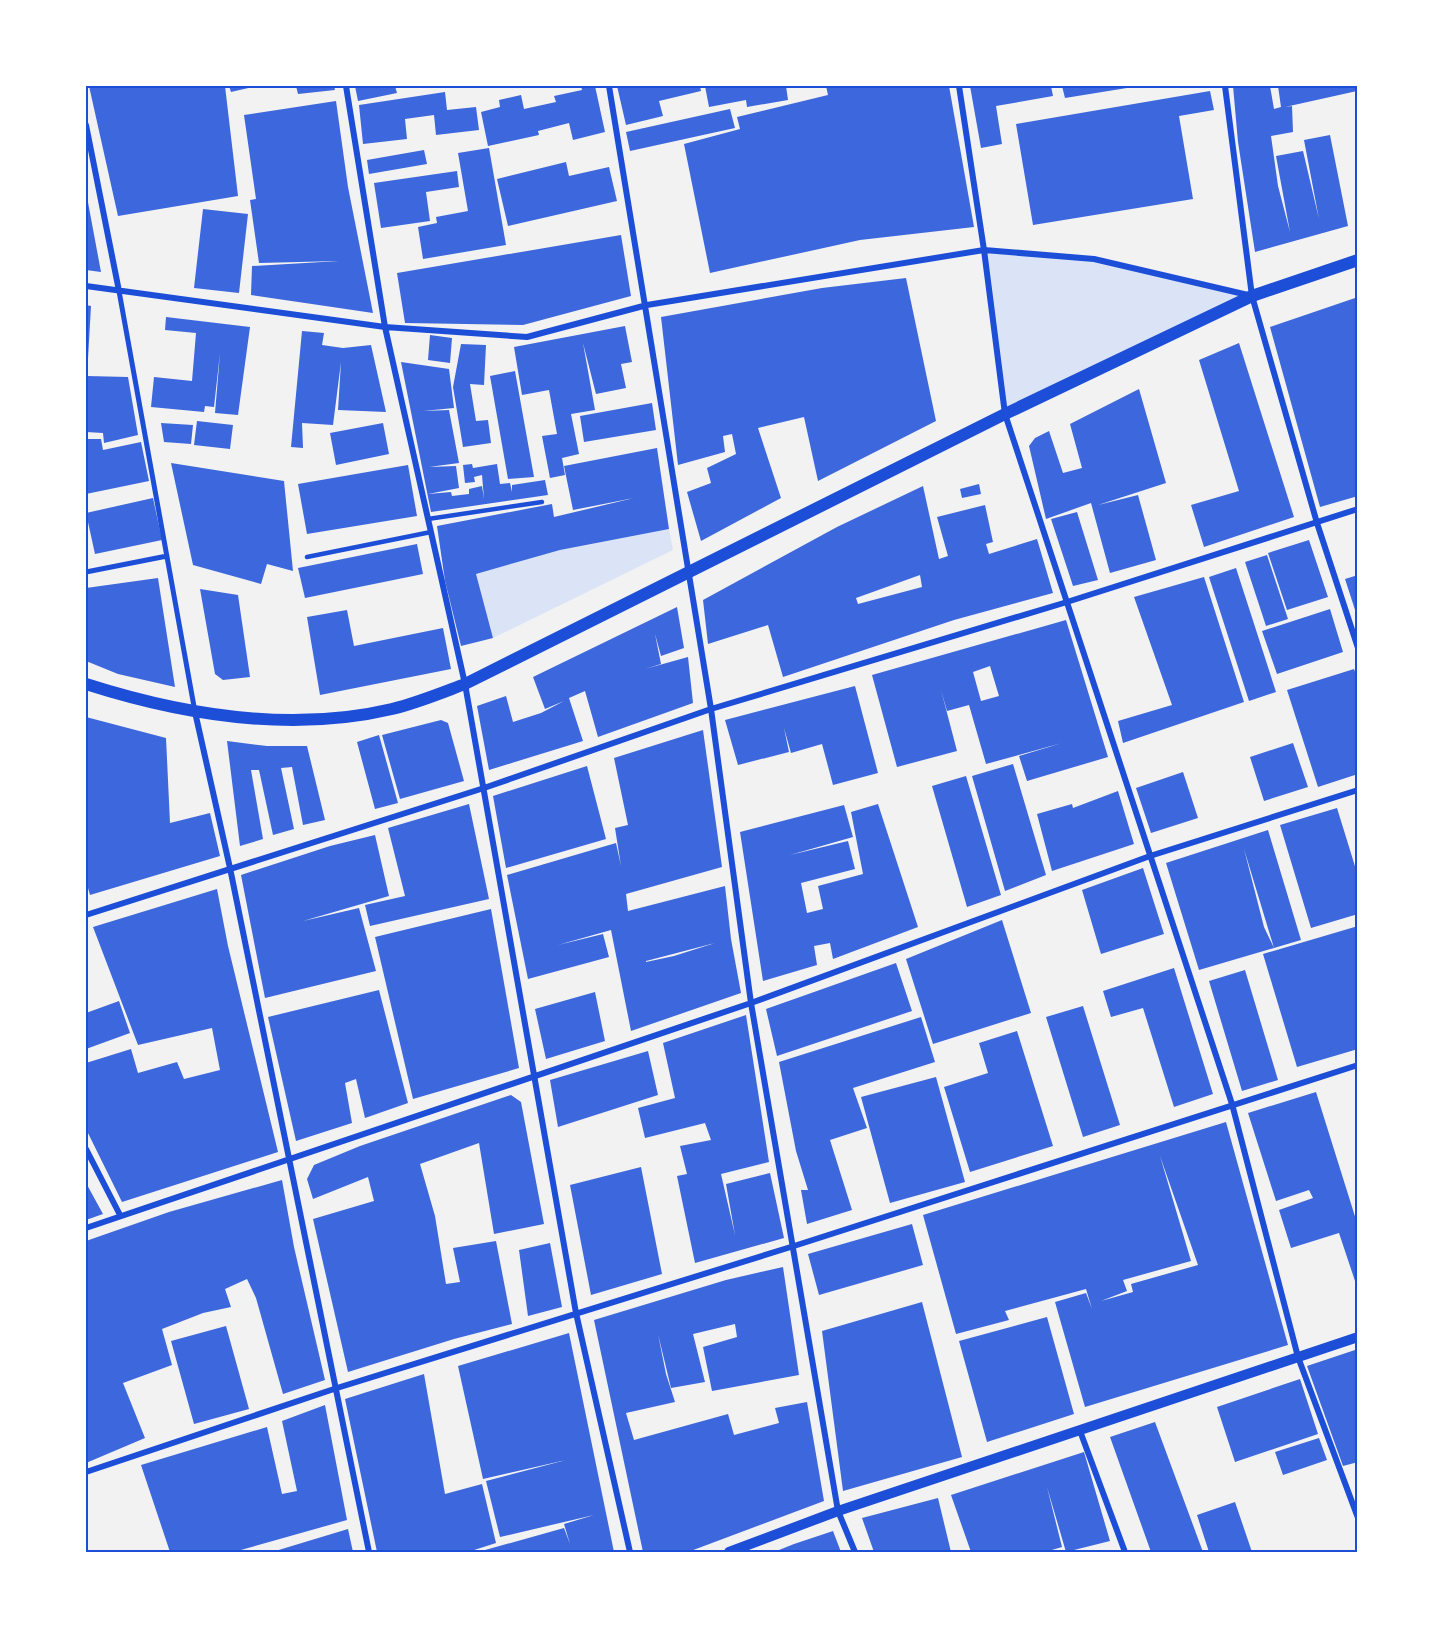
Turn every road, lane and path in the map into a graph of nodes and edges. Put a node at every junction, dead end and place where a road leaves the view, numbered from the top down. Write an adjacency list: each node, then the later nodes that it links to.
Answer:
1 (346, 86): 12 (street)
2 (609, 86): 11 (street)
3 (958, 86): 6 (street)
4 (1225, 86): 10 (street)
5 (86, 125): 9 (street)
6 (984, 250): 10 (street); 11 (street); 13 (street)
7 (1358, 260): 10 (main road)
8 (86, 286): 9 (street)
9 (118, 291): 12 (street); 19 (street)
10 (1252, 296): 13 (main road); 17 (street)
11 (647, 305): 12 (street); 22 (street)
12 (385, 327): 16 (street)
13 (1005, 414): 22 (main road); 23 (street)
14 (542, 502): 16 (lane)
15 (1358, 509): 17 (street)
16 (428, 519): 18 (street)
17 (1317, 522): 23 (street); 24 (street)
18 (431, 532): 20 (lane); 26 (street)
19 (167, 556): 21 (street); 28 (street)
20 (307, 557)
21 (86, 572)
22 (689, 574): 26 (main road); 27 (street)
23 (1067, 602): 27 (street); 31 (street)
24 (1358, 648)
25 (86, 684): 28 (main road)
26 (465, 684): 28 (main road); 29 (street)
27 (711, 709): 29 (street); 34 (street)
28 (195, 712): 32 (street)
29 (484, 788): 32 (street); 36 (street)
30 (1358, 790): 31 (street)
31 (1150, 856): 34 (street); 37 (street)
32 (230, 868): 33 (street); 39 (street)
33 (86, 915)
34 (751, 1003): 36 (street); 42 (street)
35 (1358, 1065): 37 (street)
36 (535, 1076): 39 (street); 43 (street)
37 (1232, 1104): 42 (street); 45 (street)
38 (86, 1149): 40 (street)
39 (288, 1160): 40 (street); 46 (street)
40 (120, 1215): 41 (street)
41 (86, 1228)
42 (794, 1246): 43 (street); 49 (street)
43 (576, 1313): 46 (street); 52 (street)
44 (1358, 1337): 45 (street)
45 (1298, 1357): 47 (street); 50 (street)
46 (337, 1388): 48 (street); 51 (street)
47 (1080, 1431): 49 (street); 55 (street)
48 (86, 1472)
49 (838, 1511): 53 (street); 54 (street)
50 (1358, 1518)
51 (369, 1552)
52 (630, 1552)
53 (729, 1552)
54 (855, 1552)
55 (1125, 1552)

